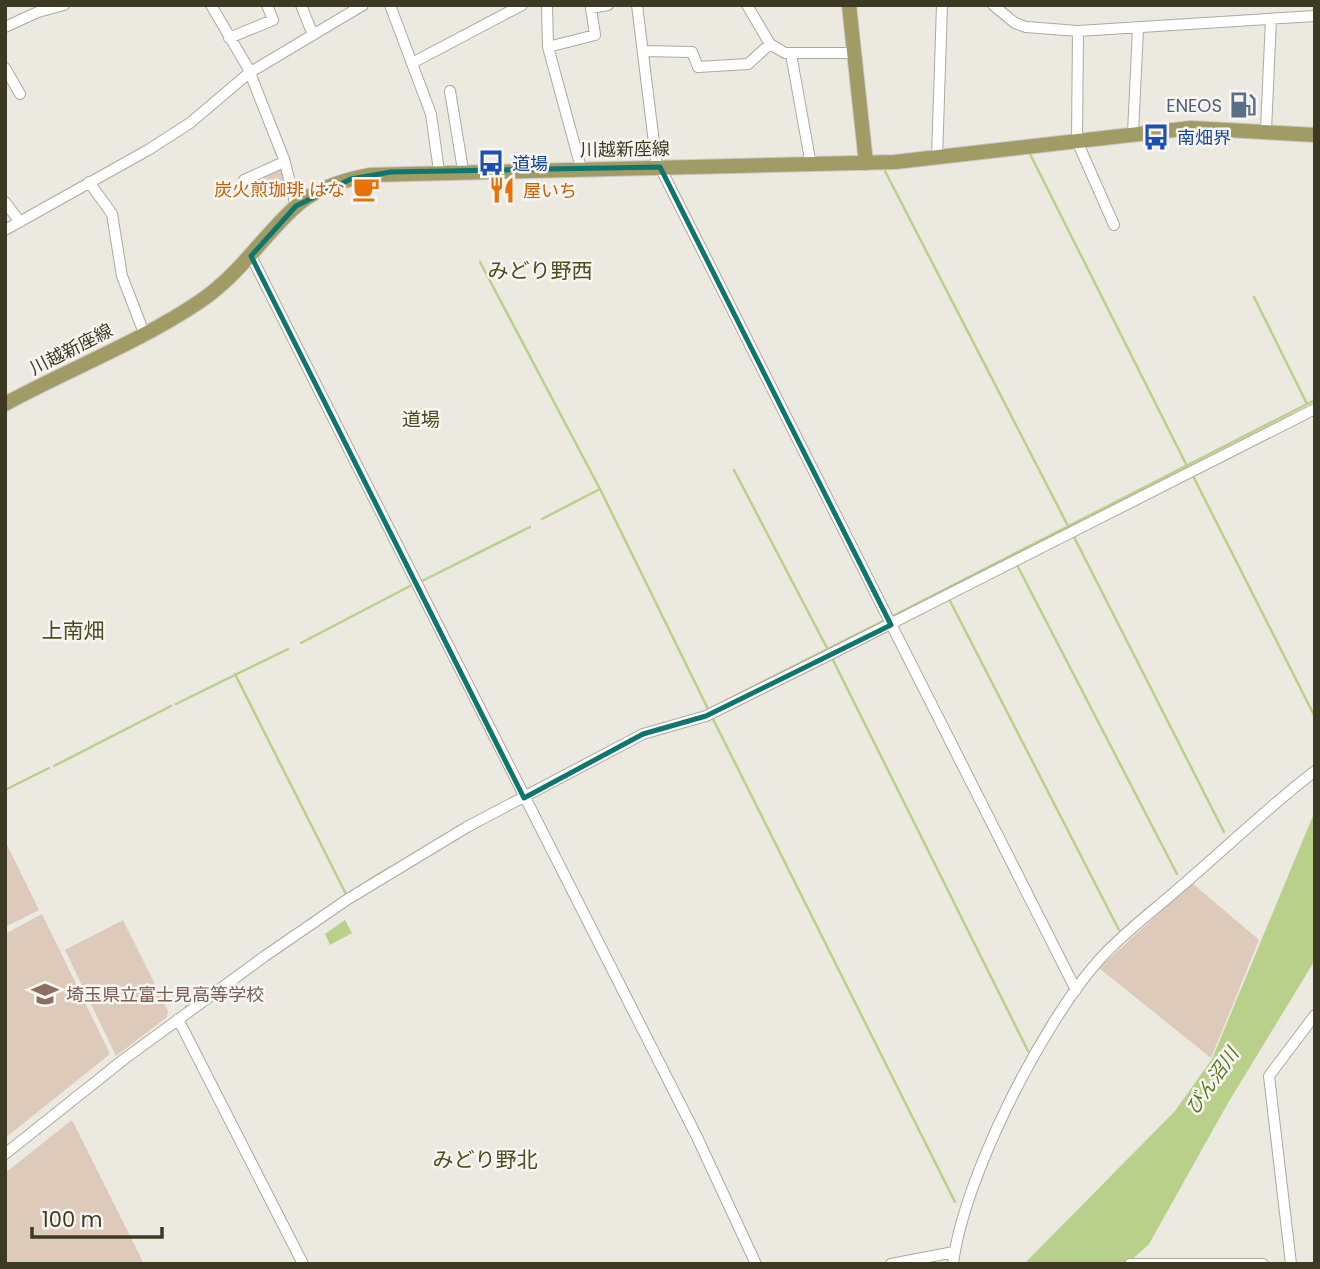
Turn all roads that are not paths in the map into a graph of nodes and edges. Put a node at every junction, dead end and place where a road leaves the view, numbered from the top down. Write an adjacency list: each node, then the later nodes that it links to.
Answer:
1 (64, 5): 17 (street)
2 (211, 5): 21 (street)
3 (267, 5): 21 (street)
4 (301, 5): 20 (street)
5 (363, 5): 20 (street)
6 (390, 5): 27 (street)
7 (522, 5): 27 (street)
8 (547, 5): 23 (street)
9 (608, 5): 23 (street)
10 (638, 5): 24 (street)
11 (747, 5): 22 (street)
12 (849, 5): 25 (main road)
13 (942, 5): 36 (street)
14 (993, 5): 19 (street)
15 (1315, 16): 16 (street)
16 (1271, 19): 18 (street); 32 (street)
17 (5, 27)
18 (1138, 29): 19 (street); 33 (street)
19 (1078, 31): 35 (street)
20 (313, 35): 29 (street)
21 (229, 38): 29 (street)
22 (770, 44): 24 (street); 26 (street)
23 (548, 47): 41 (street)
24 (643, 51): 40 (street)
25 (854, 53): 26 (street); 38 (main road)
26 (792, 54): 39 (street)
27 (414, 62): 43 (street)
28 (5, 68): 31 (street)
29 (250, 73): 37 (street); 45 (street)
30 (450, 91): 42 (street)
31 (5, 93)
32 (1266, 130): 33 (main road, 川越新座線); 34 (main road, 川越新座線)
33 (1133, 133): 35 (main road, 川越新座線)
34 (1315, 135)
35 (1077, 141): 36 (main road, 川越新座線); 49 (street)
36 (937, 158): 38 (main road, 川越新座線)
37 (284, 162): 44 (street); 47 (street)
38 (866, 163): 39 (main road, 川越新座線)
39 (811, 165): 40 (main road, 川越新座線)
40 (658, 167): 41 (main road, 川越新座線); 55 (street)
41 (582, 168): 42 (main road, 川越新座線)
42 (463, 170): 43 (main road, 川越新座線)
43 (439, 171): 47 (main road, 川越新座線)
44 (244, 180)
45 (89, 182): 48 (street); 52 (street)
46 (5, 202): 48 (street)
47 (296, 206): 51 (main road, 川越新座線)
48 (20, 222): 50 (street)
49 (1114, 225)
50 (5, 230)
51 (251, 256): 52 (main road, 川越新座線); 57 (street)
52 (144, 333): 53 (main road, 川越新座線)
53 (5, 404)
54 (1315, 409): 55 (street)
55 (891, 625): 57 (street); 58 (street)
56 (1315, 771): 58 (street)
57 (524, 798): 60 (street); 66 (street)
58 (1076, 990): 62 (street)
59 (1315, 1015): 71 (street)
60 (178, 1018): 61 (street); 65 (street)
61 (5, 1154)
62 (954, 1251): 67 (street); 68 (street)
63 (1150, 1262): 64 (street); 69 (street)
64 (1165, 1263): 70 (street)
65 (303, 1264)
66 (756, 1264)
67 (891, 1264)
68 (953, 1264)
69 (1130, 1264)
70 (1263, 1264)
71 (1291, 1264)

